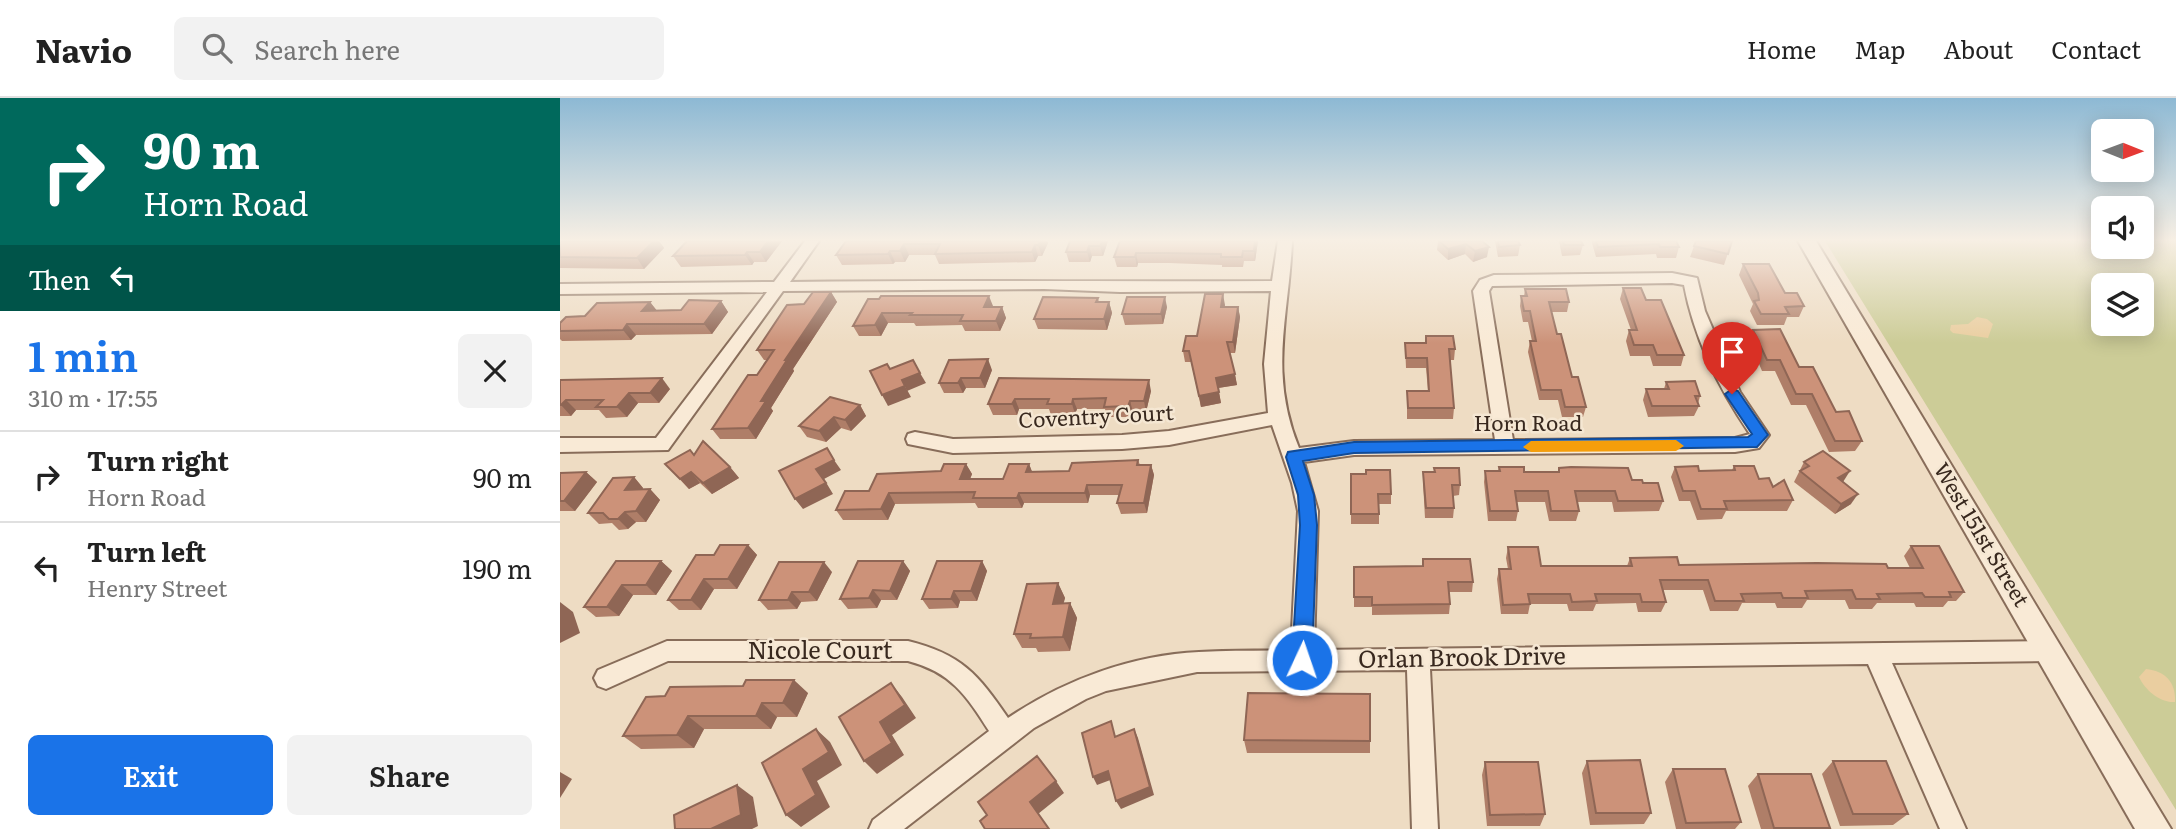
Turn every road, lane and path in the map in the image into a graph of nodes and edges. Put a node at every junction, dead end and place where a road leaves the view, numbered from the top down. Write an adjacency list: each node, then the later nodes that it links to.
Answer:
1 (785, 275): 4 (street)
2 (1281, 275): 5 (street)
3 (1827, 275): 12 (street, West 151st Street)
4 (777, 286): 5 (street); 6 (street); 9 (street)
5 (1280, 286): 7 (street)
6 (560, 289)
7 (1279, 417): 8 (street, Coventry Court); 11 (street)
8 (915, 439)
9 (560, 446)
10 (1505, 447): 10 (street, Horn Road); 11 (street, Horn Road)
11 (1294, 457): 15 (street)
12 (2049, 651): 13 (street, Orlan Brook Drive); 21 (street, West 151st Street)
13 (1875, 652): 14 (street, Orlan Brook Drive); 20 (street)
14 (1418, 658): 15 (street, Orlan Brook Drive); 19 (street)
15 (1302, 660): 17 (street, Orlan Brook Drive)
16 (606, 678): 17 (street, Nicole Court)
17 (1004, 733): 18 (street, Orlan Brook Drive)
18 (890, 827)
19 (1425, 829)
20 (1953, 829)
21 (2154, 829)

